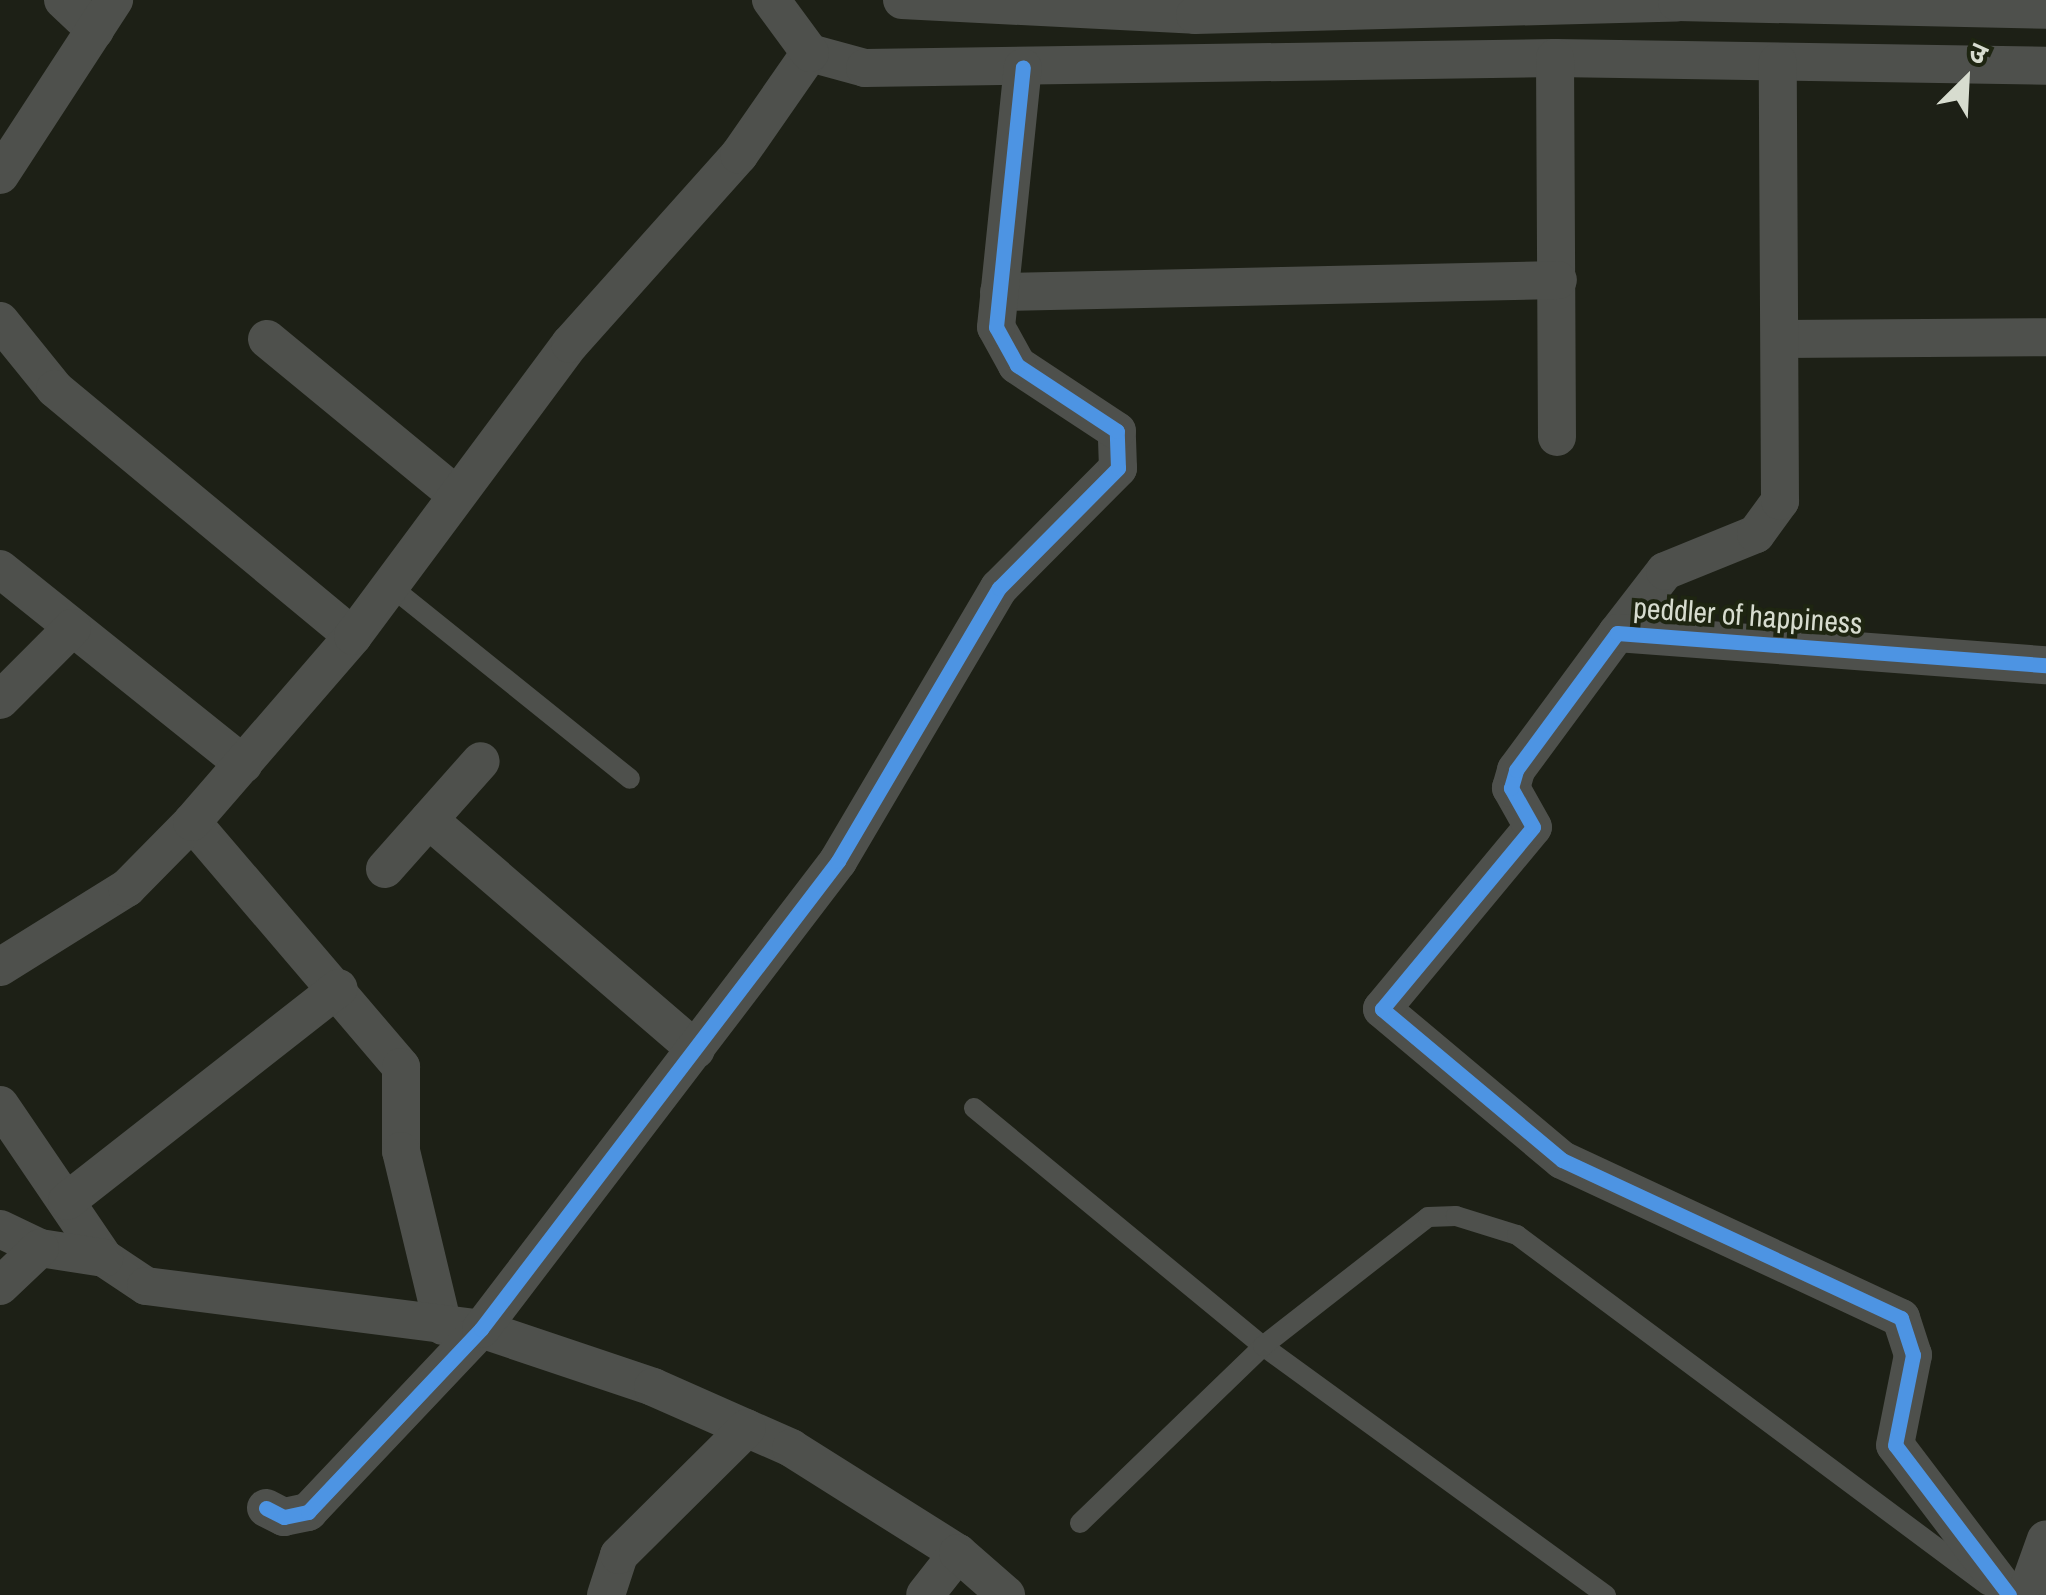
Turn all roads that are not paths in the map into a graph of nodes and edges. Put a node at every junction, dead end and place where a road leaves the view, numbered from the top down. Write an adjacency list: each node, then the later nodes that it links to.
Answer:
1 (63, 0): 9 (street)
2 (771, 0): 10 (street)
3 (902, 0): 6 (street)
4 (1676, 1): 5 (street); 7 (street)
5 (1429, 5): 6 (street)
6 (1196, 7)
7 (1946, 10): 8 (street); 13 (street)
8 (2046, 10)
9 (104, 15): 16 (street)
10 (810, 53): 15 (street); 24 (street)
11 (1554, 58): 12 (street); 15 (street); 17 (street)
12 (1778, 62): 13 (street); 22 (street)
13 (1954, 66): 14 (street)
14 (2046, 66)
15 (1023, 68): 18 (street)
16 (0, 175)
17 (1558, 280): 18 (street); 23 (street)
18 (999, 292): 40 (street)
19 (0, 321): 29 (street)
20 (2046, 337): 22 (street)
21 (267, 339): 24 (street)
22 (1781, 339): 28 (street)
23 (1557, 437)
24 (455, 494): 26 (street)
25 (0, 569): 27 (street)
26 (389, 585): 29 (street); 34 (lane)
27 (72, 628): 31 (street); 33 (street)
28 (1617, 633): 30 (street, peddler of happiness); 61 (street, peddler of happiness)
29 (353, 636): 33 (street)
30 (2046, 665)
31 (0, 700)
32 (482, 762): 35 (street)
33 (243, 764): 36 (street)
34 (630, 779)
35 (429, 820): 37 (street); 40 (street)
36 (192, 822): 38 (street); 39 (street)
37 (385, 869)
38 (0, 967)
39 (339, 988): 43 (street); 48 (street)
40 (696, 1050): 49 (street)
41 (0, 1106): 43 (street)
42 (974, 1108): 50 (lane)
43 (68, 1201): 46 (street)
44 (0, 1229): 45 (street)
45 (40, 1248): 46 (street); 47 (street)
46 (104, 1258): 48 (street)
47 (0, 1286)
48 (443, 1326): 49 (street)
49 (481, 1329): 51 (street); 52 (street)
50 (1263, 1346): 53 (lane); 59 (lane); 60 (lane)
51 (747, 1428): 55 (street); 56 (street)
52 (266, 1508)
53 (1080, 1523)
54 (2046, 1540): 62 (street)
55 (958, 1553): 57 (street); 58 (street)
56 (606, 1595)
57 (924, 1595)
58 (1006, 1595)
59 (1606, 1595)
60 (2001, 1595)
61 (2009, 1595)
62 (2026, 1595)

